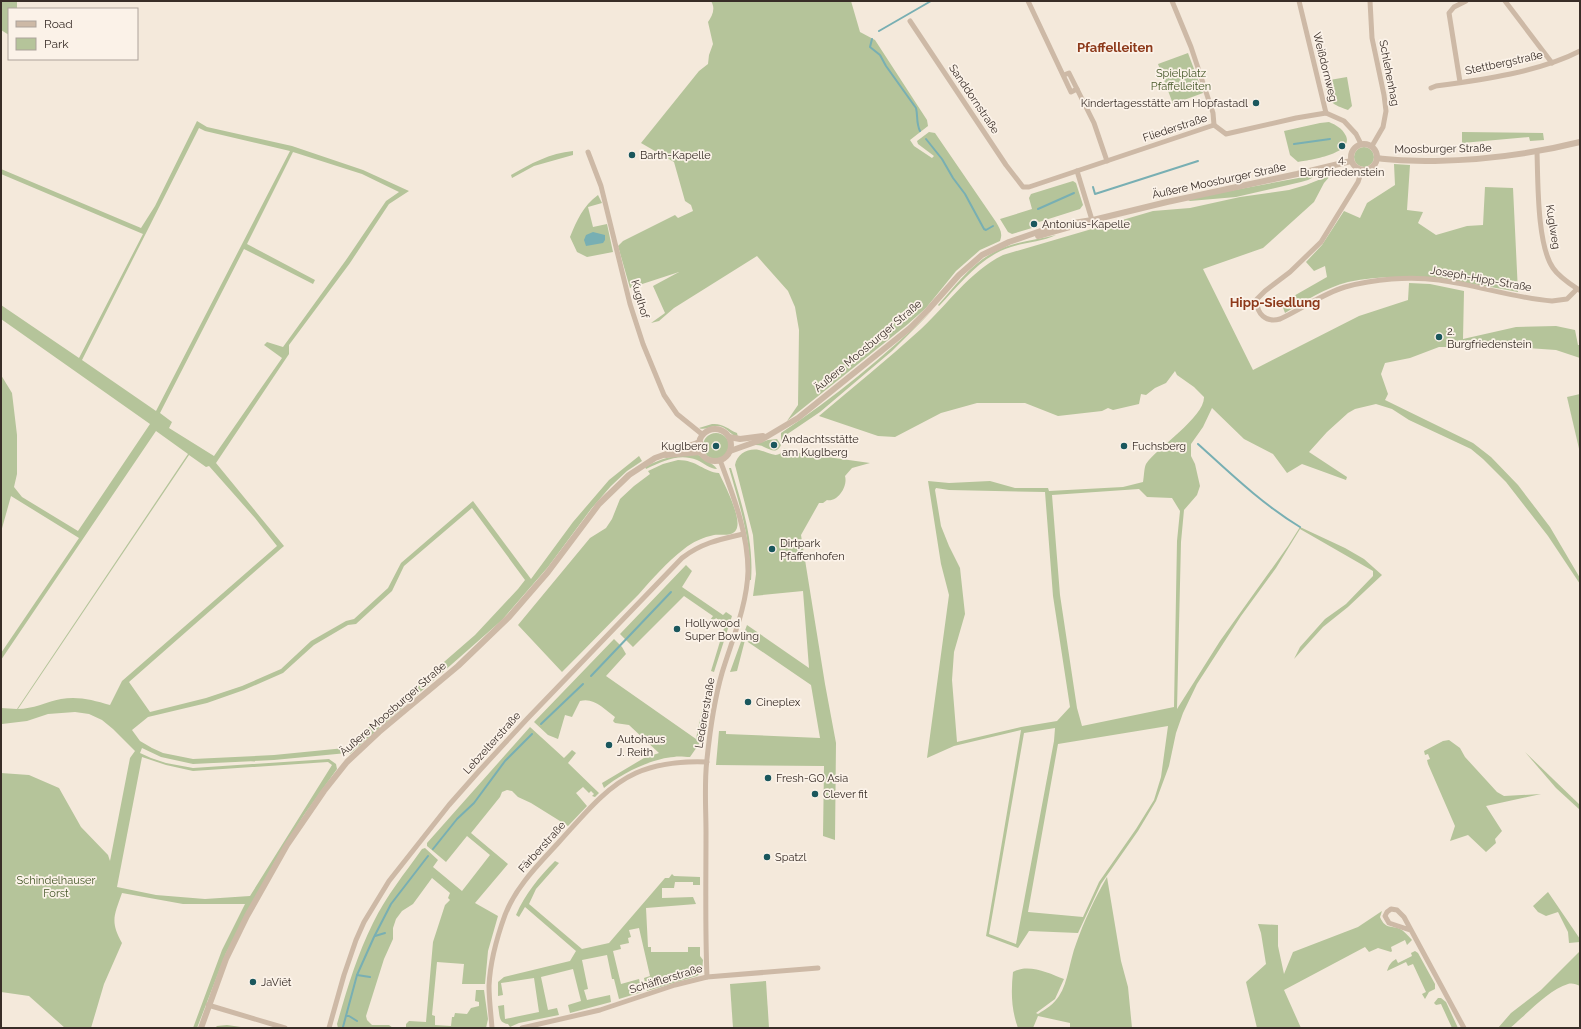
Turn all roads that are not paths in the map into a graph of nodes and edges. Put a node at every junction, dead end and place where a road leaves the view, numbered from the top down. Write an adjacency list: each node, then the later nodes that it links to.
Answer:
1 (1028, 1): 20 (street)
2 (1172, 1): 13 (street)
3 (1299, 1): 12 (street, Weißdornweg)
4 (1370, 1): 16 (street, Schlehenhag)
5 (1466, 1): 10 (street, Stettbergstraße)
6 (1505, 1): 9 (street, Stettbergstraße)
7 (910, 21): 24 (street, Sanddornstraße)
8 (1580, 51): 9 (street, Stettbergstraße)
9 (1552, 63): 10 (street, Stettbergstraße)
10 (1460, 82): 11 (street, Stettbergstraße)
11 (1431, 88)
12 (1326, 113): 13 (street, Fliederstraße); 15 (street, Weißdornweg)
13 (1214, 125): 20 (street, Fliederstraße)
14 (1580, 142): 18 (street, Moosburger Straße)
15 (1361, 144): 16 (street); 21 (street)
16 (1372, 146): 19 (street)
17 (588, 152): 27 (street, Kuglhof)
18 (1537, 152): 19 (street, Moosburger Straße); 26 (street, Kuglweg)
19 (1377, 158): 22 (street)
20 (1107, 161): 23 (street, Fliederstraße)
21 (1351, 161): 22 (street); 25 (street, Äußere Moosburger Straße)
22 (1362, 170): 26 (street, Joseph-Hipp-Straße)
23 (1077, 171): 24 (street, Fliederstraße); 25 (street)
24 (1023, 187)
25 (1092, 220): 28 (street, Äußere Moosburger Straße)
26 (1579, 290)
27 (703, 435): 29 (street, Äußere Moosburger Straße); 30 (street)
28 (770, 435): 29 (street, Äußere Moosburger Straße); 31 (street, Äußere Moosburger Straße)
29 (729, 437): 31 (street)
30 (700, 442): 32 (street); 33 (street, Äußere Moosburger Straße)
31 (730, 451): 34 (street, Äußere Moosburger Straße)
32 (701, 452): 33 (street, Äußere Moosburger Straße); 34 (street)
33 (665, 455): 40 (street, Äußere Moosburger Straße)
34 (720, 460): 35 (street, Ledererstraße)
35 (743, 534): 36 (street, Ledererstraße); 43 (street, Lebzelterstraße)
36 (707, 762): 39 (street, Ledererstraße); 44 (street, Färberstraße)
37 (1410, 930): 37 (street); 46 (street)
38 (818, 968): 39 (street, Schäfflerstraße)
39 (707, 977): 45 (street, Schäfflerstraße)
40 (208, 1005): 41 (street, Äußere Moosburger Straße); 42 (street)
41 (200, 1028)
42 (285, 1028)
43 (329, 1028)
44 (492, 1028)
45 (522, 1028)
46 (1464, 1028)

